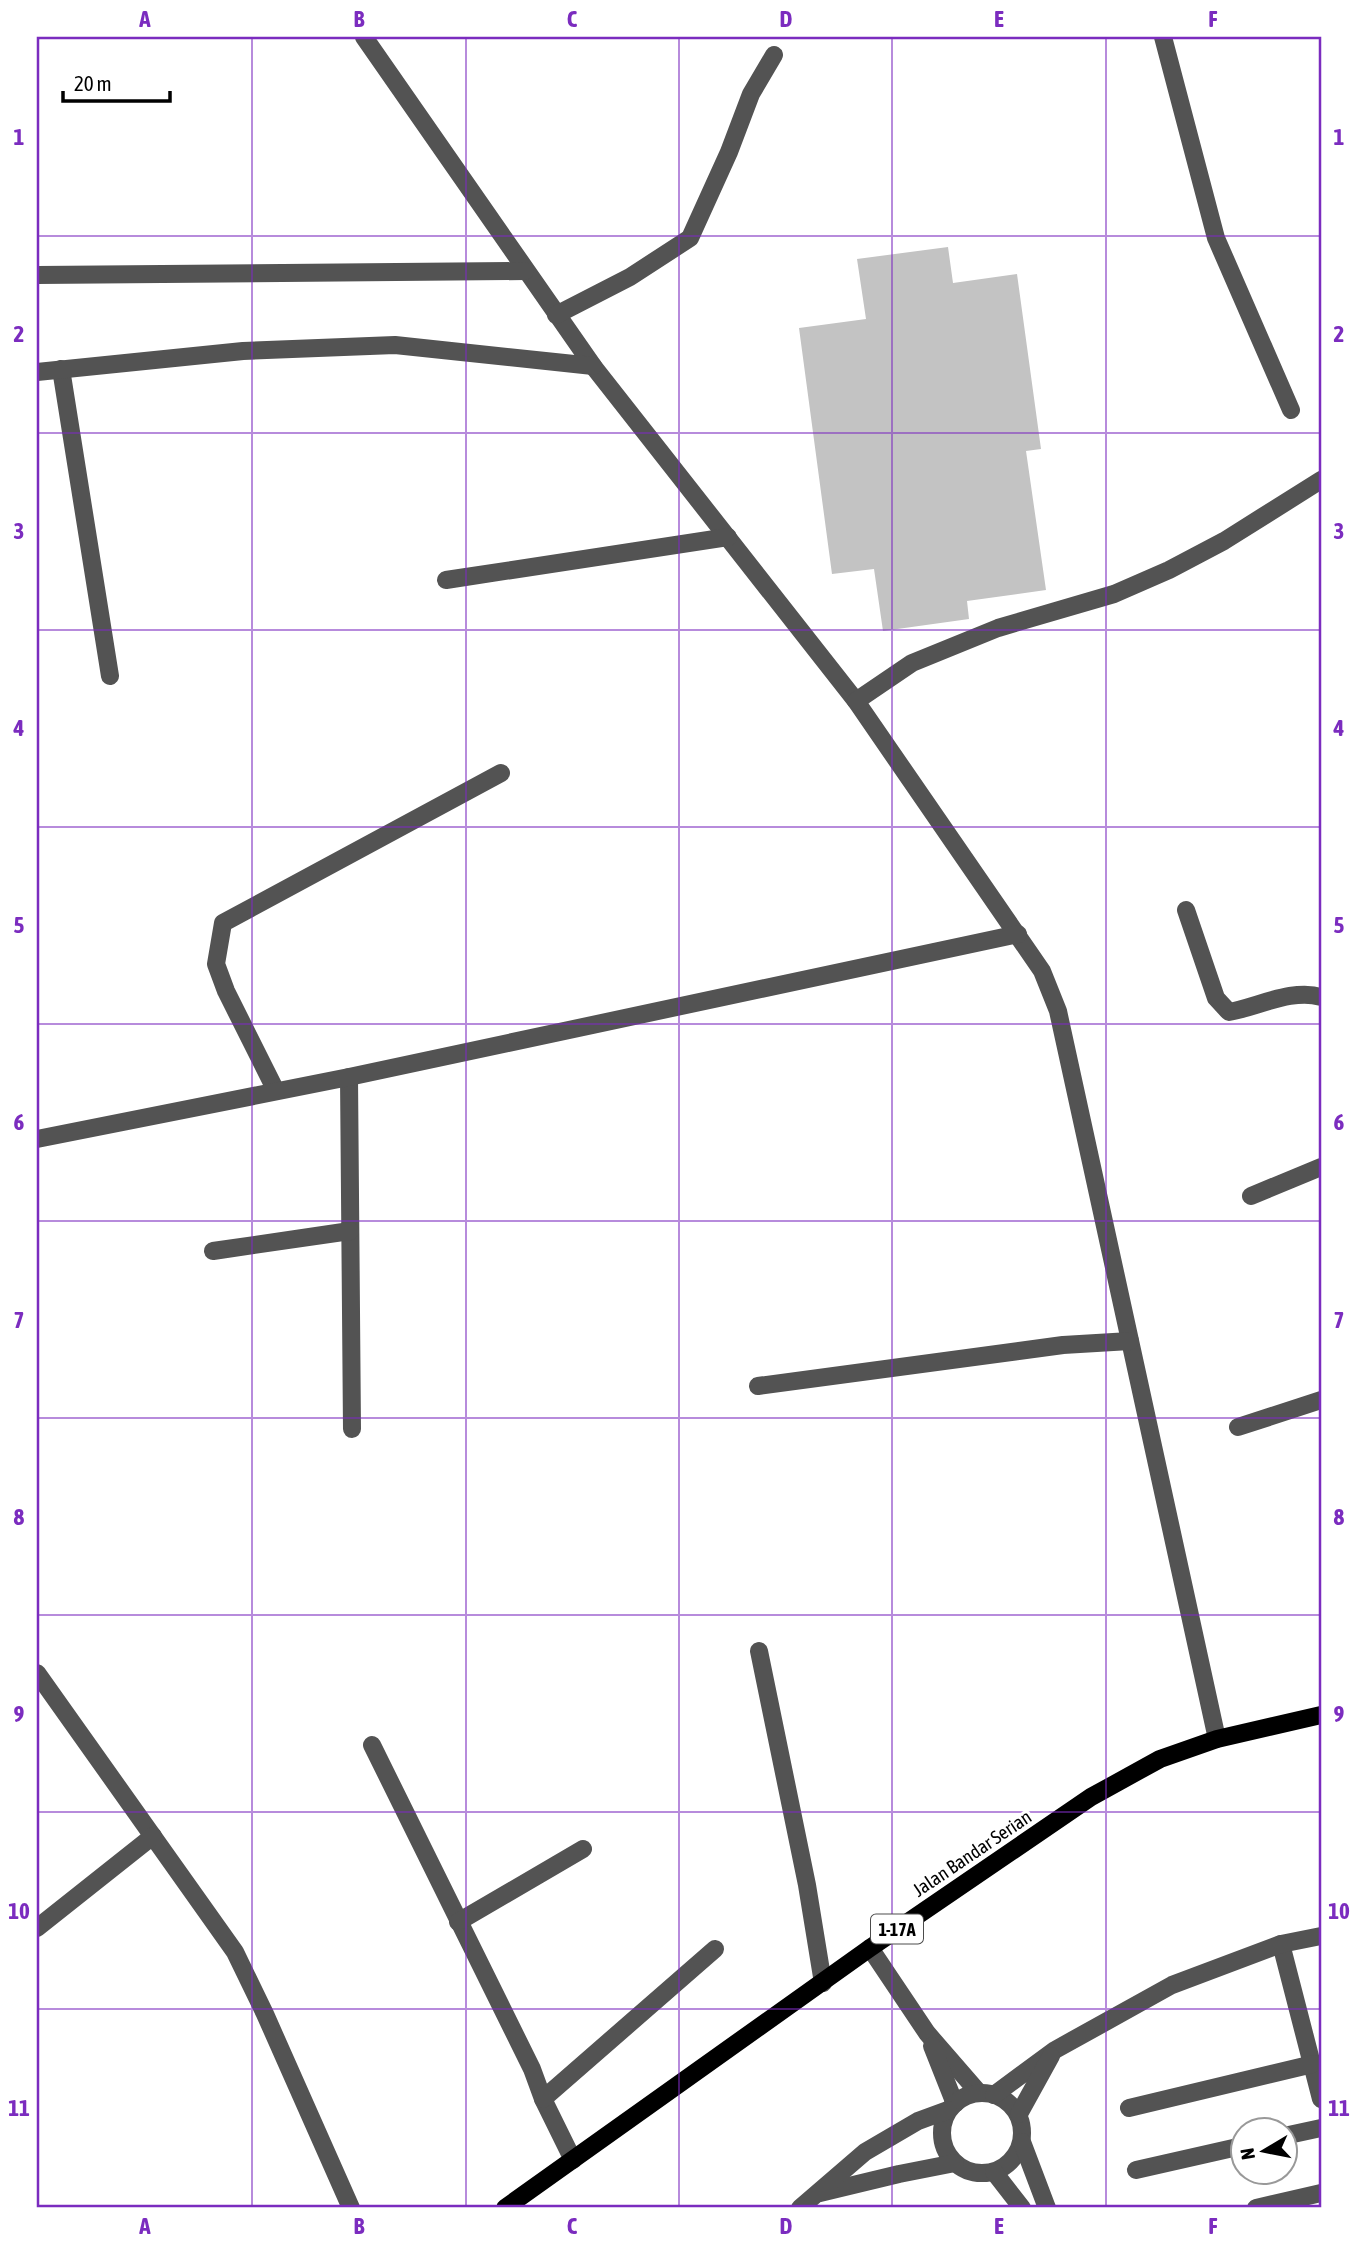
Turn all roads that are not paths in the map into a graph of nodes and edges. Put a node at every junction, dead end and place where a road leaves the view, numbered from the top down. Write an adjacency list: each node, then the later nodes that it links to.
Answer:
1 (364, 37): 4 (street)
2 (1163, 37): 10 (street)
3 (774, 55): 6 (street)
4 (525, 271): 5 (street); 6 (street)
5 (37, 275)
6 (556, 315): 7 (street)
7 (593, 366): 8 (street); 12 (street)
8 (61, 369): 9 (street); 14 (street)
9 (37, 372)
10 (1291, 410)
11 (1321, 480): 15 (street)
12 (728, 537): 13 (street); 15 (street)
13 (446, 580)
14 (110, 676)
15 (856, 701): 18 (street)
16 (501, 773): 21 (street)
17 (1185, 910): 19 (street)
18 (1018, 934): 20 (street); 27 (street)
19 (1321, 997)
20 (349, 1077): 21 (street); 25 (street)
21 (276, 1091): 22 (street)
22 (37, 1139)
23 (1321, 1167): 24 (street)
24 (1251, 1196)
25 (350, 1231): 26 (street); 31 (street)
26 (213, 1251)
27 (1130, 1341): 28 (street); 35 (street)
28 (758, 1386)
29 (1320, 1404): 30 (street)
30 (1238, 1427)
31 (352, 1429)
32 (759, 1651): 45 (street)
33 (37, 1672): 37 (street)
34 (1321, 1715): 35 (main road, Jalan Bandar Serian / 1-17A)
35 (1217, 1739): 43 (main road, Jalan Bandar Serian / 1-17A)
36 (372, 1745): 39 (street)
37 (153, 1836): 40 (street); 65 (street)
38 (583, 1849): 39 (street)
39 (458, 1922): 50 (street)
40 (37, 1928)
41 (1321, 1936): 42 (street)
42 (1281, 1944): 47 (street); 48 (street)
43 (870, 1948): 45 (main road, Jalan Bandar Serian / 1-17A); 46 (street)
44 (715, 1949): 50 (street)
45 (823, 1983): 59 (main road, Jalan Bandar Serian / 1-17A)
46 (927, 2033): 49 (street); 52 (street)
47 (1055, 2050): 49 (street); 54 (street)
48 (1313, 2064): 51 (street); 53 (street)
49 (987, 2094): 52 (street); 54 (street)
50 (543, 2099): 59 (street)
51 (1321, 2099)
52 (951, 2107): 60 (street); 64 (street)
53 (1129, 2108)
54 (1018, 2114): 57 (street)
55 (1321, 2128): 56 (street)
56 (1298, 2133)
57 (1022, 2142): 62 (street); 69 (street)
58 (1228, 2149): 61 (street)
59 (573, 2160): 66 (main road, Jalan Bandar Serian / 1-17A)
60 (955, 2163): 62 (street); 64 (street)
61 (1136, 2170)
62 (994, 2172): 68 (street)
63 (1321, 2193): 70 (street)
64 (817, 2194): 67 (street)
65 (351, 2208)
66 (505, 2208)
67 (800, 2208)
68 (1022, 2208)
69 (1047, 2208)
70 (1256, 2208)

